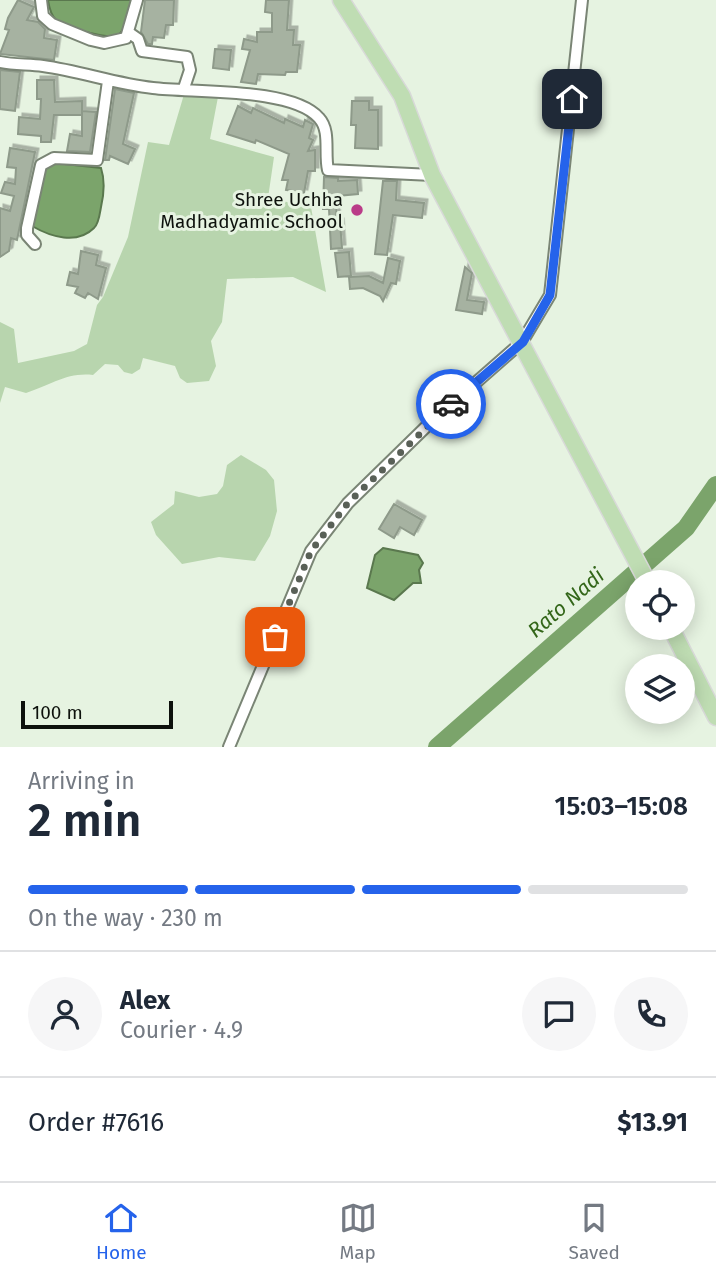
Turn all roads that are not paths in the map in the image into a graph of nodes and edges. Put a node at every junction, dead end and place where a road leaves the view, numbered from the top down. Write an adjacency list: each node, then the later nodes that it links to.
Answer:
1 (41, 0): 5 (street)
2 (137, 0): 5 (street)
3 (341, 0): 9 (main road)
4 (582, 0): 11 (street)
5 (128, 32): 8 (street)
6 (0, 62): 7 (street)
7 (108, 81): 8 (street); 10 (street)
8 (184, 88): 9 (street)
9 (432, 175): 11 (main road)
10 (35, 244)
11 (523, 342): 12 (main road); 15 (street)
12 (641, 570)
13 (677, 640): 14 (main road)
14 (716, 717)
15 (229, 747)

